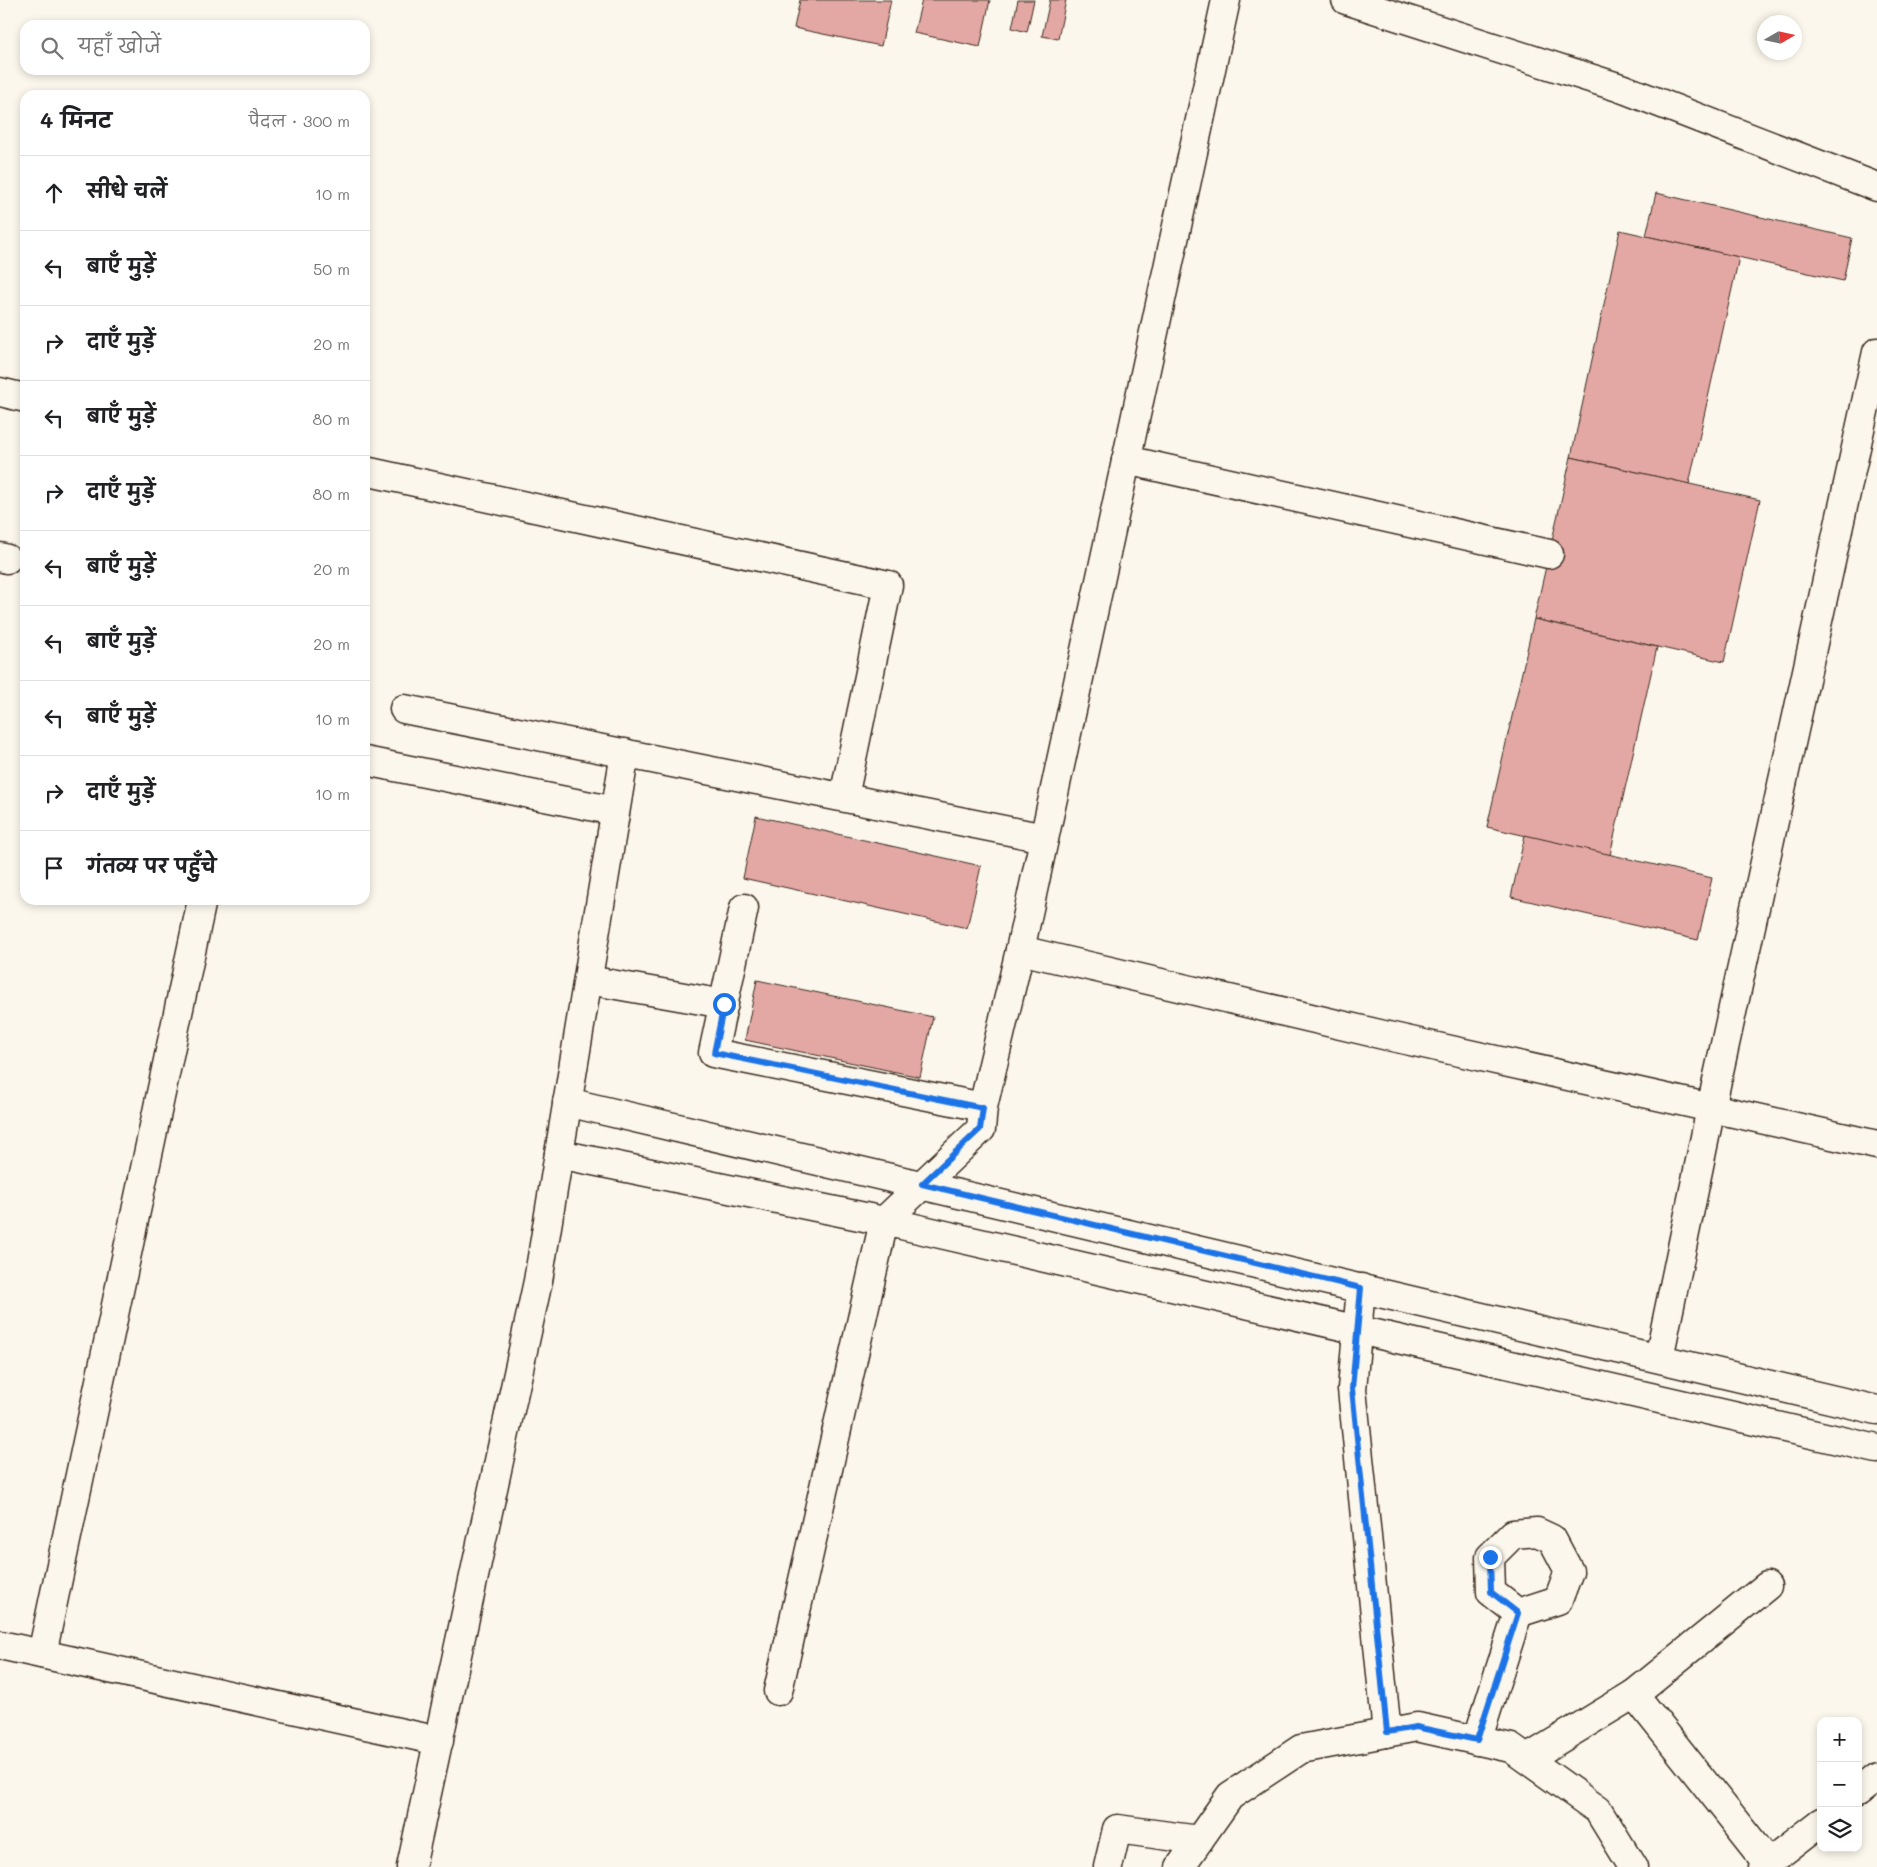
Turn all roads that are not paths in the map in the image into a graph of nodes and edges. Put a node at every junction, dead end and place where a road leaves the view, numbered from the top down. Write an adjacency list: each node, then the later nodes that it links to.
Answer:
1 (1226, 0): 7 (lane)
2 (1346, 0): 3 (lane)
3 (1877, 187)
4 (1877, 352): 23 (lane)
5 (0, 392): 6 (lane)
6 (20, 397)
7 (1126, 460): 9 (lane); 15 (lane)
8 (370, 472): 13 (lane)
9 (1549, 554)
10 (404, 708): 11 (lane)
11 (625, 753): 13 (lane); 14 (lane)
12 (370, 761): 14 (lane)
13 (844, 797): 15 (lane)
14 (615, 811): 19 (lane)
15 (1044, 838): 18 (lane)
16 (201, 905): 36 (lane)
17 (744, 908): 20 (lane)
18 (1020, 950): 22 (lane); 23 (lane)
19 (588, 980): 20 (lane); 21 (lane)
20 (724, 1004): 22 (lane)
21 (567, 1102): 25 (lane); 26 (lane)
22 (983, 1108): 26 (lane)
23 (1711, 1108): 24 (lane); 30 (lane)
24 (1877, 1145)
25 (559, 1154): 27 (lane); 41 (lane)
26 (922, 1184): 27 (lane); 28 (lane)
27 (884, 1221): 29 (lane); 37 (lane)
28 (1361, 1288): 29 (lane); 30 (lane)
29 (1357, 1330): 32 (lane); 39 (lane)
30 (1659, 1358): 31 (lane)
31 (1877, 1410)
32 (1877, 1449)
33 (1767, 1586): 38 (lane)
34 (1518, 1613): 40 (lane)
35 (0, 1645): 36 (lane)
36 (42, 1654): 41 (lane)
37 (778, 1691)
38 (1634, 1694): 42 (lane); 47 (lane)
39 (1387, 1732): 40 (lane); 46 (lane)
40 (1477, 1740): 42 (lane)
41 (439, 1741): 48 (lane)
42 (1527, 1759): 51 (lane)
43 (1877, 1777): 44 (lane)
44 (1862, 1789)
45 (1817, 1825): 47 (lane)
46 (1199, 1840): 49 (lane); 50 (lane)
47 (1766, 1865)
48 (411, 1867)
49 (1108, 1867)
50 (1180, 1867)
51 (1632, 1867)

